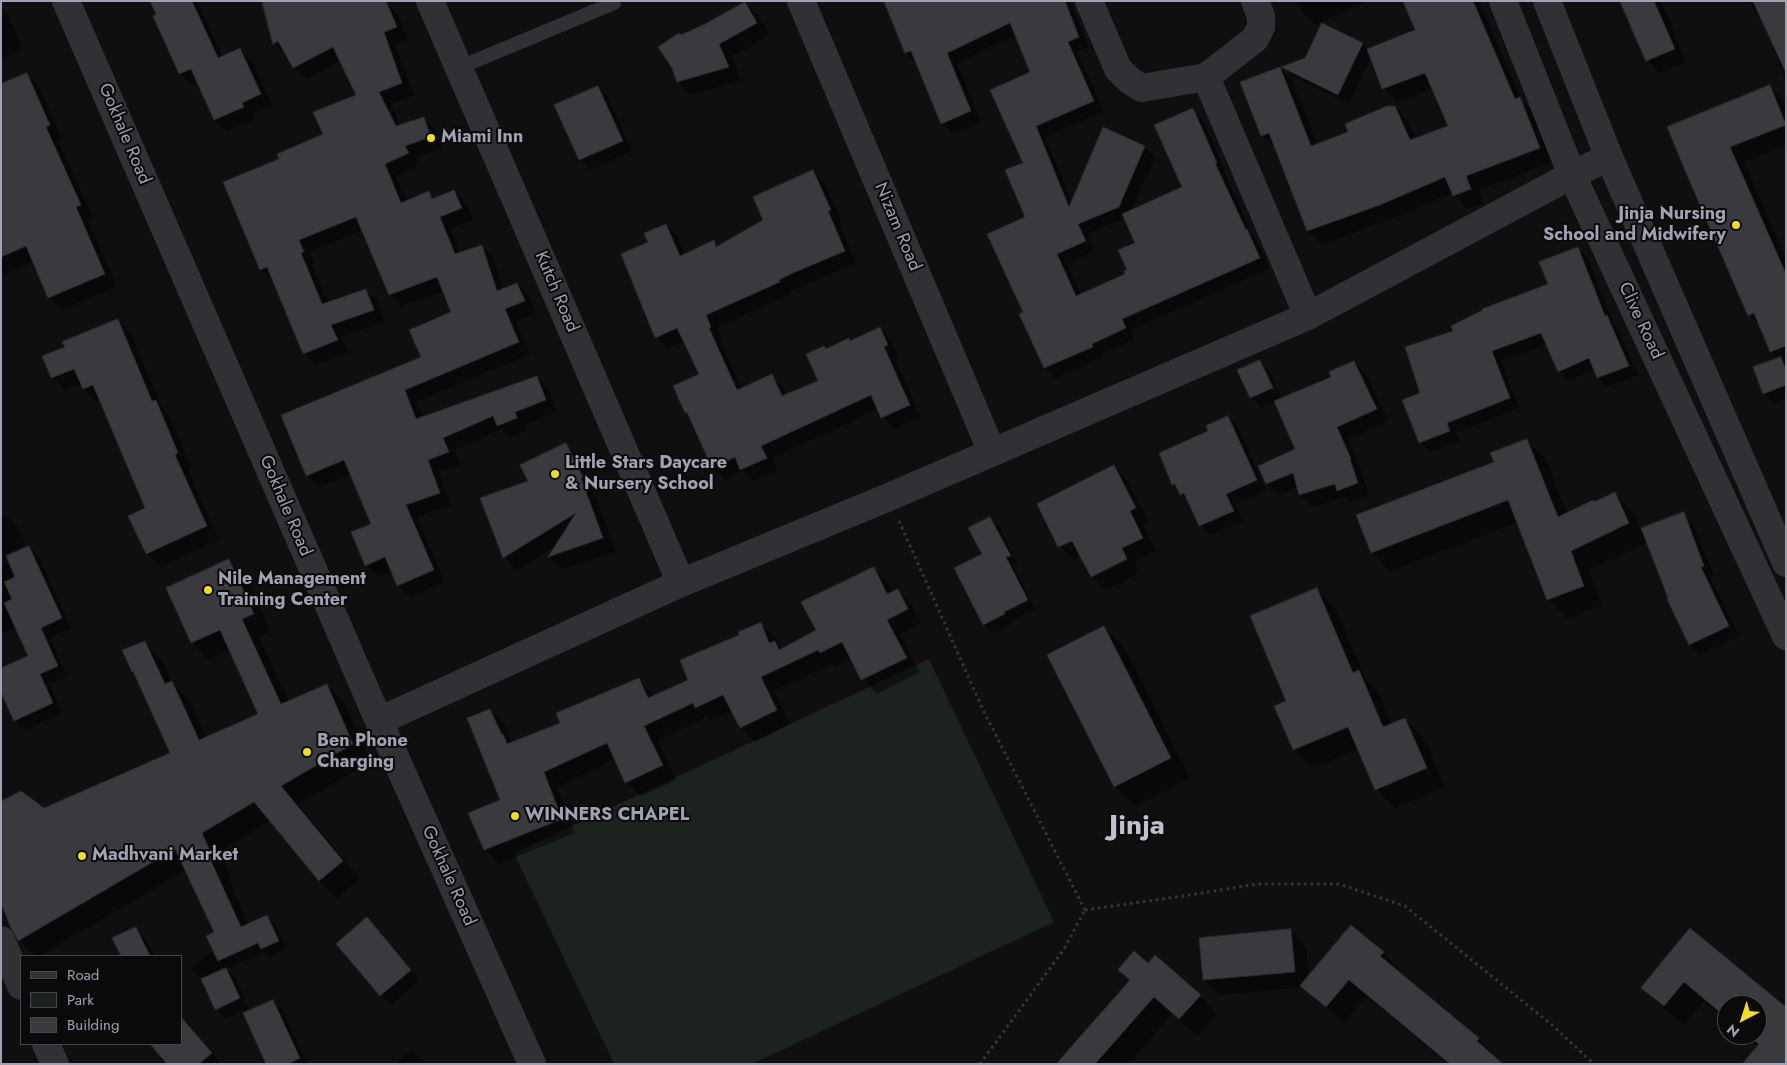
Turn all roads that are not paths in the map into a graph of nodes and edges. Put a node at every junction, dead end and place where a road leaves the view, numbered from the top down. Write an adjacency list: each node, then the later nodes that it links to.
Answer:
1 (66, 1): 18 (street, Gokhale Road)
2 (430, 1): 9 (street, Kutch Road)
3 (1089, 1): 10 (street)
4 (1255, 1): 10 (street)
5 (1503, 1): 12 (street, Clive Road)
6 (1547, 1): 11 (street, Clive Road)
7 (614, 3): 9 (lane)
8 (811, 4): 14 (street, Nizam Road)
9 (458, 68): 16 (street, Kutch Road)
10 (1206, 77): 13 (street)
11 (1609, 158): 12 (street); 15 (street, Clive Road)
12 (1572, 175): 13 (street); 17 (street, Clive Road)
13 (1308, 316): 14 (street)
14 (992, 452): 16 (street)
15 (1786, 564)
16 (682, 583): 18 (street)
17 (1786, 636)
18 (379, 721): 23 (street, Gokhale Road)
19 (1, 940): 20 (street)
20 (20, 984)
21 (46, 1045): 22 (street)
22 (55, 1064)
23 (532, 1064)

